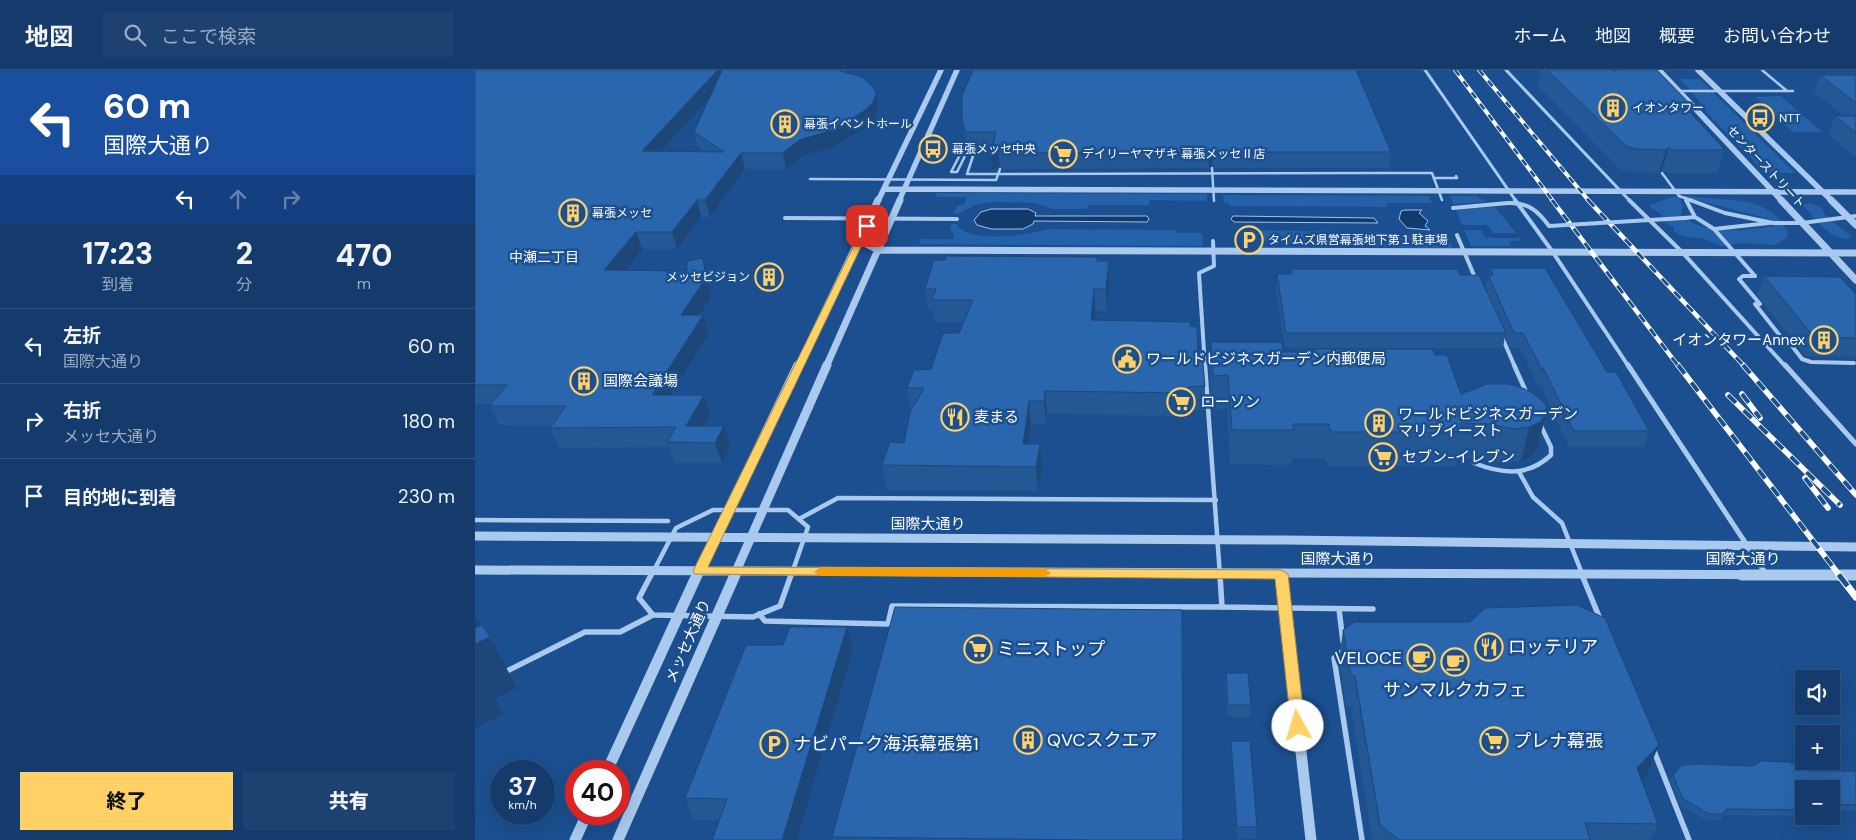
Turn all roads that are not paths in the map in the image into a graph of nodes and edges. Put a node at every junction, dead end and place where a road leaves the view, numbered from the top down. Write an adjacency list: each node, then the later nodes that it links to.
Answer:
1 (941, 70): 20 (street, メッセ大通り)
2 (957, 70): 21 (street, メッセ大通り)
3 (1425, 70): 22 (street)
4 (1506, 70): 23 (street)
5 (1659, 70): 24 (street, センターストリート)
6 (1698, 70): 25 (street, センターストリート)
7 (1762, 70): 9 (street)
8 (1668, 91): 9 (street, bridge)
9 (1787, 91): 10 (street, bridge)
10 (1793, 91)
11 (964, 147): 15 (street)
12 (1212, 168): 16 (street, bridge)
13 (1000, 169): 15 (street, bridge)
14 (1662, 173): 27 (street, bridge)
15 (998, 174): 16 (street); 19 (street, bridge)
16 (1213, 174): 18 (street, bridge); 29 (street, bridge)
17 (1456, 176): 18 (street)
18 (1434, 178): 28 (street, bridge)
19 (810, 179)
20 (884, 189): 21 (street); 41 (street, メッセ大通り)
21 (906, 189): 22 (street); 43 (street, メッセ大通り)
22 (1508, 191): 23 (street); 44 (street)
23 (1620, 191): 24 (street); 45 (street)
24 (1773, 192): 25 (street); 46 (street, センターストリート)
25 (1822, 192): 26 (street); 38 (street, センターストリート)
26 (1856, 192)
27 (1685, 198): 32 (street); 37 (street)
28 (1442, 200)
29 (1214, 201)
30 (1453, 208): 36 (street, bridge)
31 (1856, 216): 37 (street, bridge)
32 (1695, 217): 36 (street, bridge); 39 (street)
33 (785, 218): 35 (street, bridge)
34 (1615, 218): 36 (street, bridge)
35 (957, 219)
36 (1619, 222)
37 (1773, 223): 39 (street)
38 (1856, 225)
39 (1714, 229): 51 (street, bridge)
40 (1457, 235): 49 (street, bridge)
41 (860, 240): 43 (street); 63 (street, メッセ大通り)
42 (1213, 241): 57 (street, bridge)
43 (879, 250): 44 (street); 62 (street, メッセ大通り)
44 (1553, 252): 45 (street); 64 (street)
45 (1682, 252): 46 (street); 54 (street)
46 (1830, 252): 47 (street); 48 (street, センターストリート)
47 (1856, 252)
48 (1856, 280)
49 (1479, 285)
50 (1499, 330): 52 (street, bridge)
51 (1854, 362)
52 (1531, 402)
53 (1539, 420): 56 (street, bridge)
54 (1856, 444)
55 (1474, 463): 56 (street, bridge)
56 (1519, 472): 77 (street, bridge)
57 (1216, 500): 58 (street); 72 (street, bridge)
58 (799, 519): 75 (street, bridge); 76 (street, bridge)
59 (475, 520): 60 (street)
60 (668, 521)
61 (475, 536): 63 (street, 国際大通り)
62 (751, 538): 63 (street, 国際大通り); 64 (street, 国際大通り); 68 (street, メッセ大通り)
63 (717, 539): 67 (street, メッセ大通り)
64 (1747, 545): 65 (street, 国際大通り); 70 (street)
65 (1856, 547)
66 (475, 570): 67 (street, 国際大通り)
67 (699, 571): 68 (street, 国際大通り); 80 (street, メッセ大通り)
68 (736, 571): 69 (street, 国際大通り); 83 (street, メッセ大通り)
69 (1281, 574): 70 (street, 国際大通り); 84 (street)
70 (1766, 574): 71 (street, 国際大通り)
71 (1856, 574)
72 (1222, 607): 73 (street, bridge); 75 (street)
73 (1339, 609): 74 (street, bridge); 85 (street)
74 (1373, 609)
75 (759, 614): 76 (street, bridge)
76 (653, 615): 78 (street)
77 (1603, 626)
78 (500, 675)
79 (1651, 743): 86 (street, bridge)
80 (612, 760)
81 (582, 825): 82 (street)
82 (575, 840)
83 (618, 840)
84 (1311, 840)
85 (1362, 840)
86 (1689, 840)

